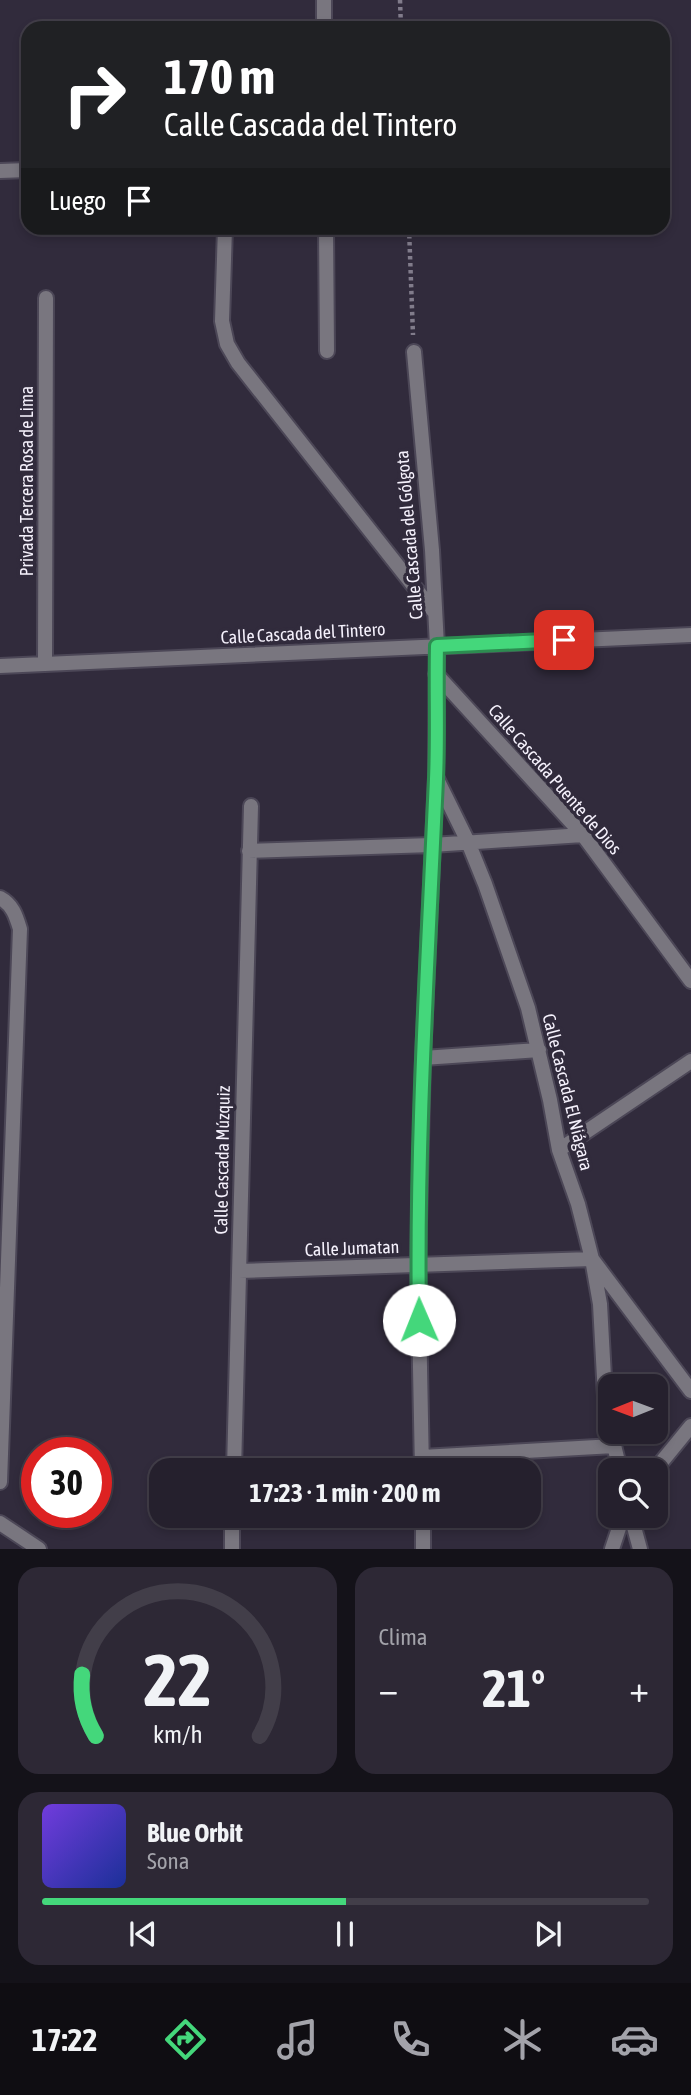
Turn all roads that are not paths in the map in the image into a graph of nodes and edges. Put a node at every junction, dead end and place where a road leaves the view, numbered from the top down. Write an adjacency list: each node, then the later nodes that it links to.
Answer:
1 (324, 0): 2 (street)
2 (324, 21)
3 (21, 170): 4 (street)
4 (0, 172)
5 (225, 235): 10 (street)
6 (326, 235): 8 (street)
7 (46, 298): 13 (street, Privada Tercera Rosa de Lima)
8 (327, 351)
9 (414, 352): 10 (street, Calle Cascada del Gólgota)
10 (435, 612): 12 (street, Calle Cascada del Gólgota)
11 (691, 635): 12 (street, Calle Cascada del Tintero)
12 (437, 646): 13 (street, Calle Cascada del Tintero); 15 (street, Calle Cascada del Gólgota)
13 (45, 664): 14 (street, Calle Cascada del Tintero)
14 (0, 666)
15 (436, 674): 16 (street, Calle Cascada del Gólgota); 18 (street, Calle Cascada Puente de Dios)
16 (436, 777): 19 (street, Calle Cascada El Niágara); 20 (street, Calle Cascada del Gólgota)
17 (251, 806): 21 (street, Calle Cascada Múzquiz)
18 (583, 835): 19 (street); 23 (street, Calle Cascada Puente de Dios)
19 (468, 842): 20 (street); 24 (street, Calle Cascada El Niágara)
20 (432, 845): 21 (street); 25 (street, Calle Cascada del Gólgota)
21 (249, 851): 30 (street, Calle Cascada Múzquiz)
22 (0, 898): 39 (street)
23 (691, 981)
24 (539, 1050): 25 (street); 27 (street, Calle Cascada El Niágara)
25 (423, 1058): 29 (street, Calle Cascada del Gólgota)
26 (691, 1061): 27 (street)
27 (559, 1150): 28 (street, Calle Cascada El Niágara)
28 (592, 1259): 29 (street, Calle Jumatan); 31 (street, Calle Cascada El Niágara); 32 (street)
29 (418, 1265): 30 (street, Calle Jumatan); 36 (street, Calle Cascada del Gólgota)
30 (239, 1271): 35 (street, Calle Cascada Múzquiz)
31 (604, 1374)
32 (691, 1391)
33 (691, 1426): 38 (street)
34 (598, 1438): 37 (street)
35 (234, 1458)
36 (422, 1458)
37 (463, 1458)
38 (664, 1458)
39 (0, 1482)
40 (0, 1523): 45 (street)
41 (233, 1528): 46 (street)
42 (423, 1528): 47 (street)
43 (619, 1528): 48 (street)
44 (634, 1528): 49 (street)
45 (39, 1549)
46 (232, 1549)
47 (423, 1549)
48 (612, 1549)
49 (640, 1549)

